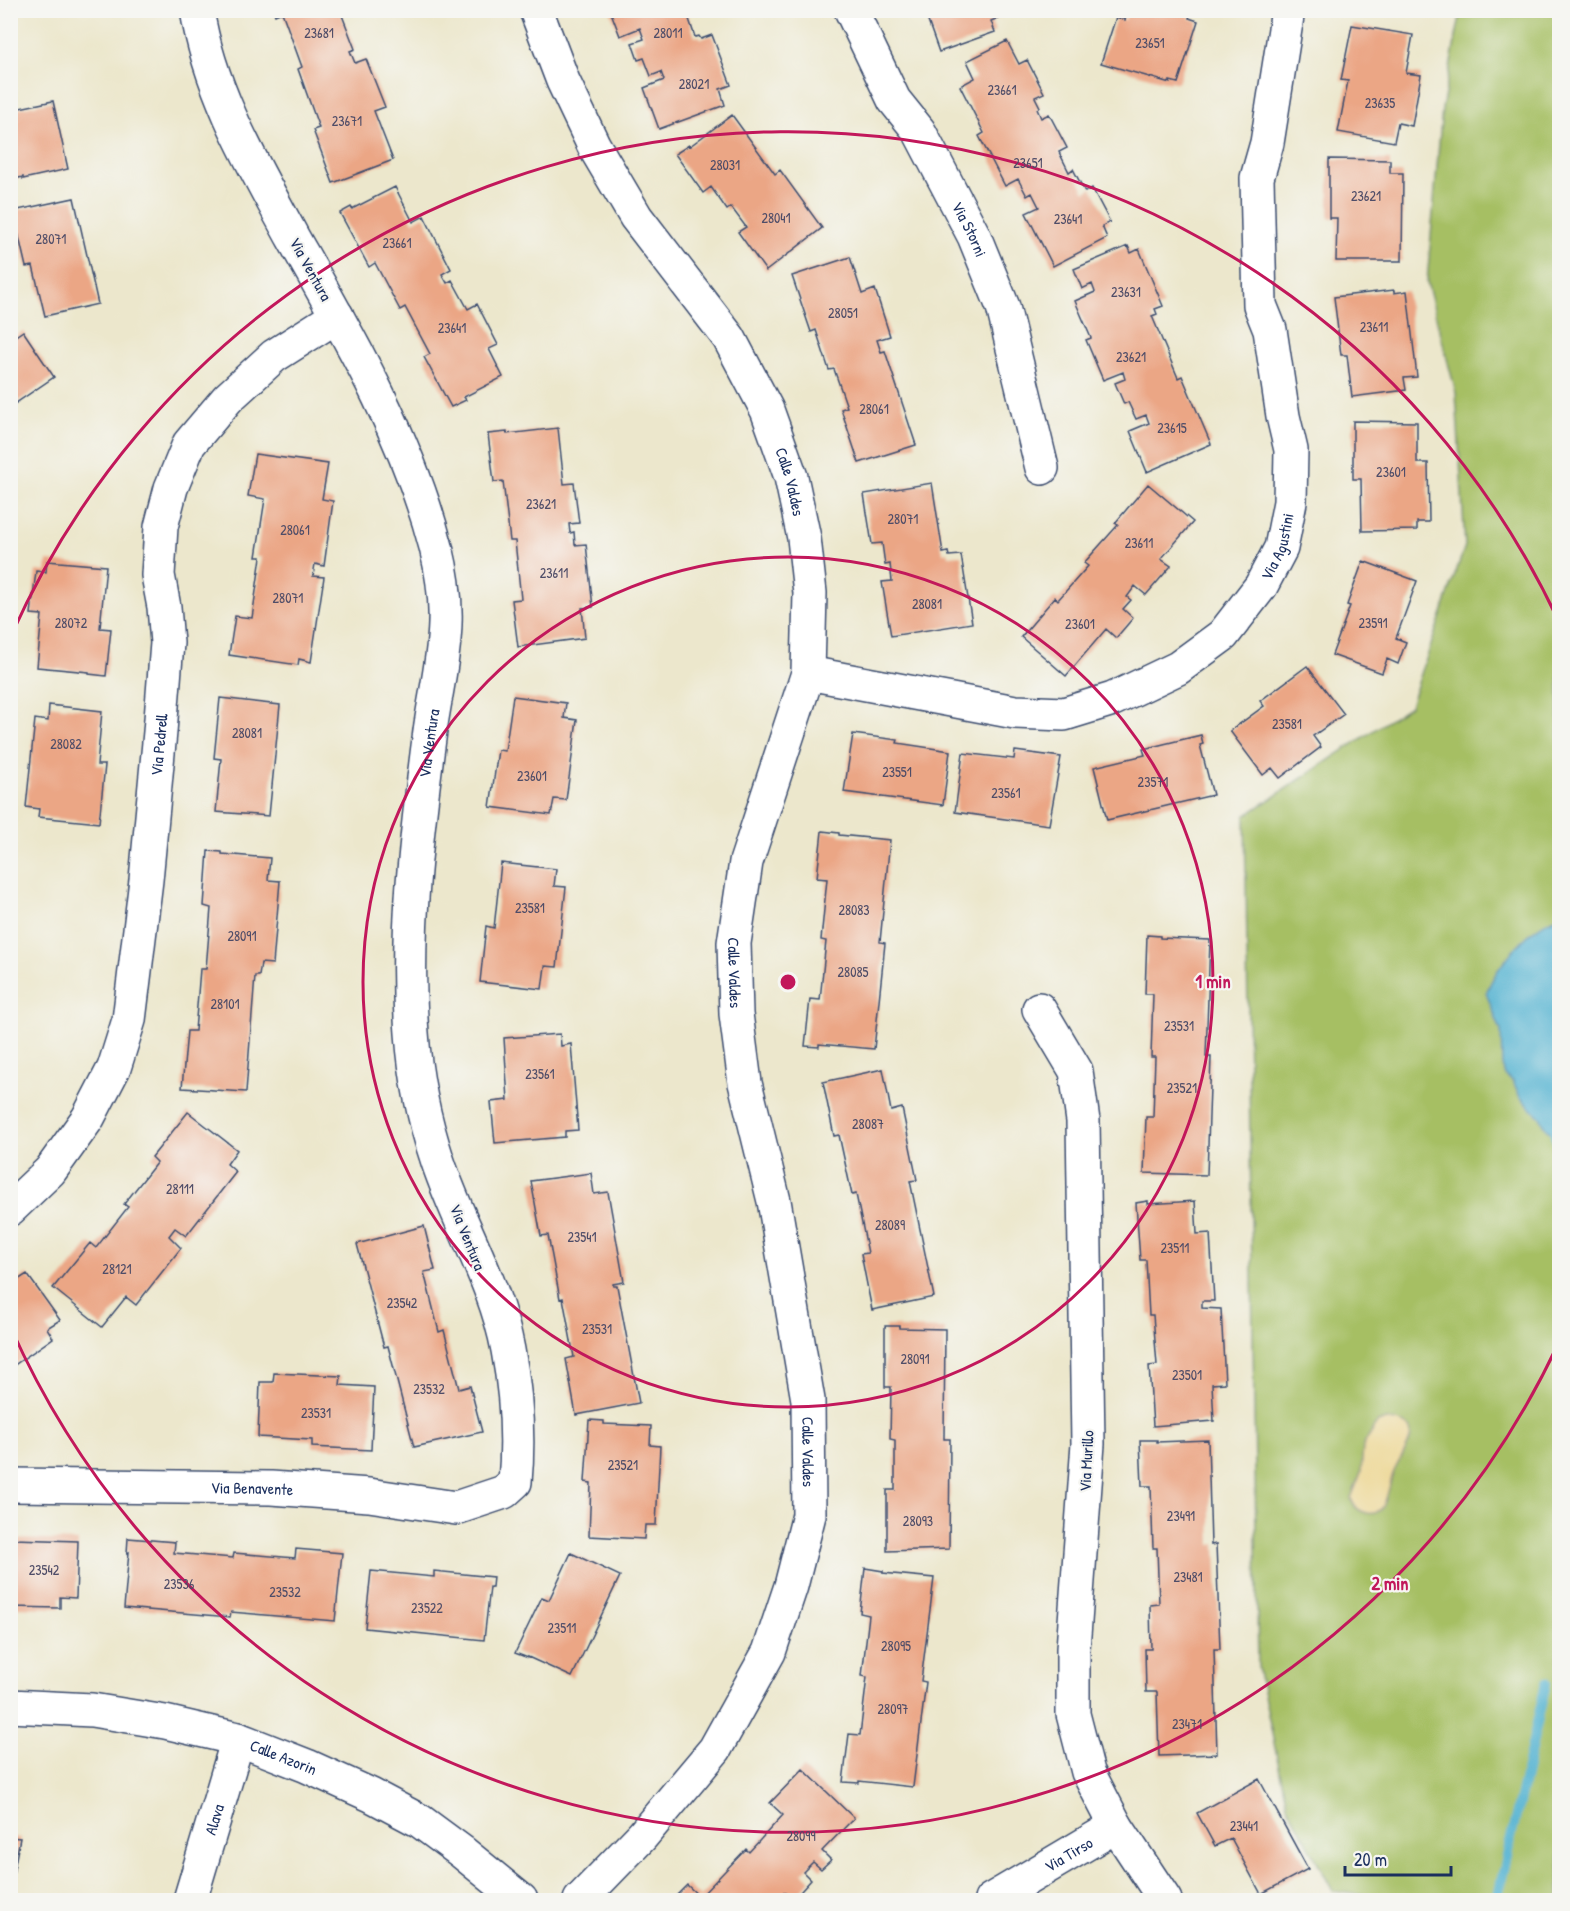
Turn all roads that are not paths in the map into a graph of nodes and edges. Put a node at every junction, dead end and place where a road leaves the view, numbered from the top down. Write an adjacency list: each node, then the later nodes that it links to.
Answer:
1 (197, 10): 5 (street, Via Ventura)
2 (536, 10): 7 (street, Calle Valdes)
3 (851, 10): 6 (street, Via Storni)
4 (1288, 10): 7 (street, Via Agustini)
5 (337, 316): 9 (street, Via Pedrell); 11 (street, Via Ventura)
6 (1042, 468)
7 (808, 674): 17 (street, Calle Valdes)
8 (1039, 1009): 14 (street, Via Murillo)
9 (10, 1209)
10 (10, 1485): 11 (street, Via Benavente)
11 (489, 1497)
12 (10, 1706): 13 (street, Calle Azorin)
13 (238, 1739): 15 (street, Alava); 16 (street, Calle Azorin)
14 (1116, 1826): 18 (street, Via Tirso); 19 (street, Via Murillo)
15 (190, 1900)
16 (521, 1900)
17 (580, 1900)
18 (991, 1900)
19 (1165, 1900)

